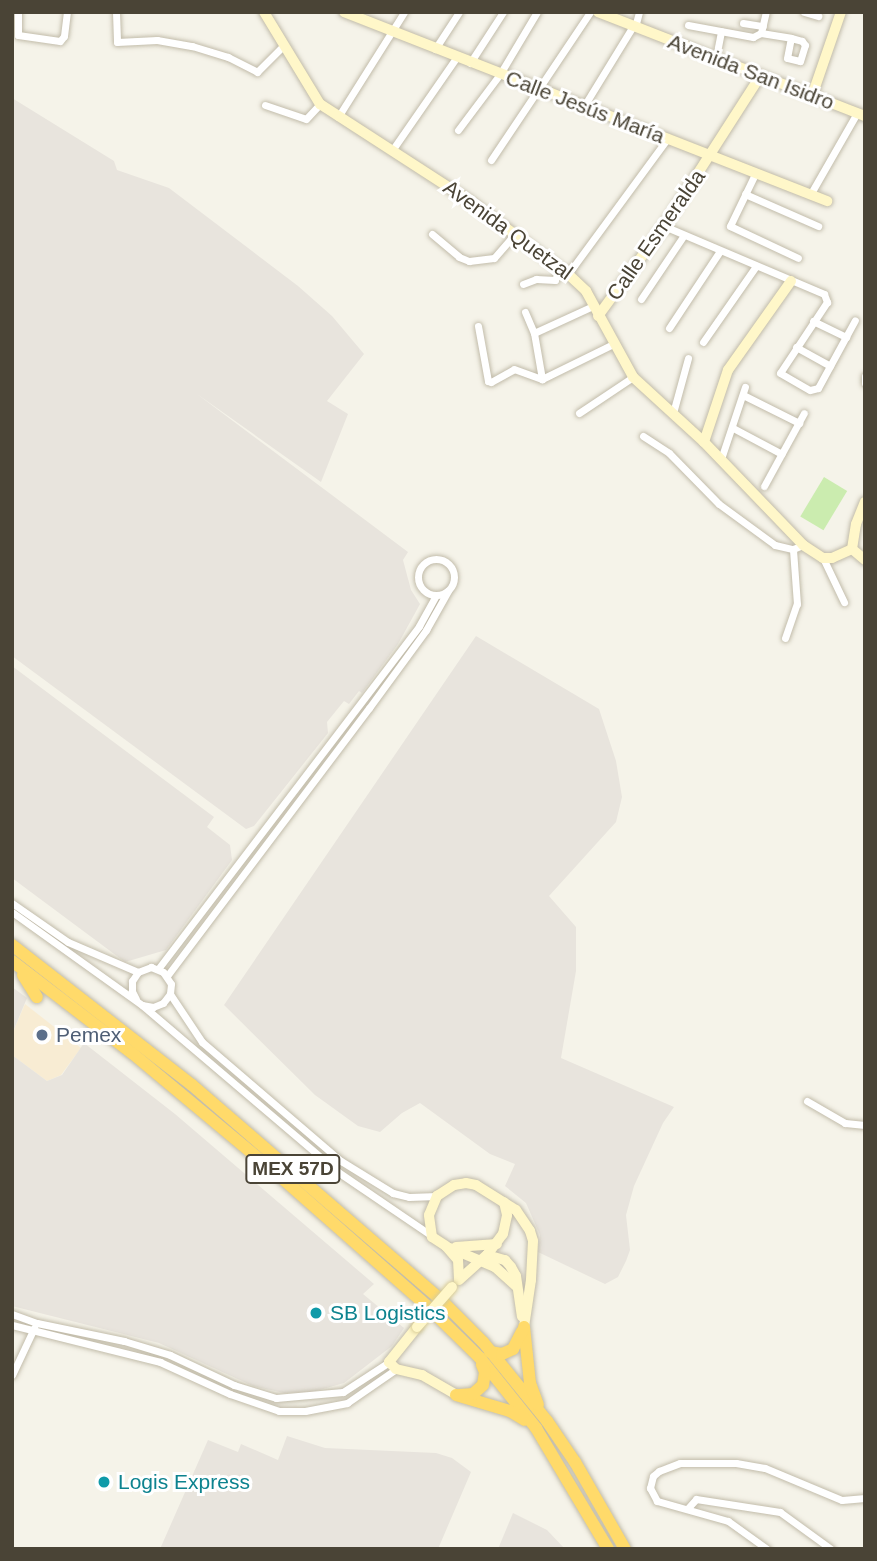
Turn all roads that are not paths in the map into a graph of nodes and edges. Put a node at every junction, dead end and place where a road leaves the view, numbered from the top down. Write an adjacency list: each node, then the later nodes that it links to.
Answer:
1 (18, 12): 2 (street)
2 (67, 12)
3 (116, 12): 23 (street)
4 (264, 12): 23 (main road, Avenida Quetzal)
5 (404, 12): 21 (street)
6 (459, 12): 25 (street)
7 (503, 12): 27 (street)
8 (537, 12): 28 (street)
9 (639, 12): 17 (street)
10 (766, 12): 19 (street)
11 (804, 12): 15 (street)
12 (841, 12): 31 (main road)
13 (347, 13): 21 (main road, Calle Jesús María)
14 (597, 13): 17 (main road, Avenida San Isidro); 30 (street)
15 (818, 16)
16 (743, 23): 19 (street)
17 (634, 26): 29 (main road, Avenida San Isidro); 34 (street)
18 (688, 26): 20 (street)
19 (762, 30): 20 (street); 22 (street)
20 (722, 32): 24 (street)
21 (391, 33): 25 (main road, Calle Jesús María); 36 (street)
22 (791, 38)
23 (282, 47): 32 (main road, Avenida Quetzal)
24 (718, 47)
25 (435, 49): 26 (main road, Calle Jesús María)
26 (457, 58): 27 (main road, Calle Jesús María); 39 (street)
27 (470, 63): 28 (main road, Calle Jesús María)
28 (500, 74): 30 (main road, Calle Jesús María); 37 (street)
29 (761, 75): 31 (main road, Avenida San Isidro); 40 (main road, Calle Esmeralda)
30 (539, 91): 34 (main road, Calle Jesús María); 41 (street)
31 (812, 96): 35 (main road, Avenida San Isidro)
32 (320, 104): 33 (street); 36 (main road, Avenida Quetzal)
33 (265, 105)
34 (584, 106): 38 (main road, Calle Jesús María)
35 (861, 115): 44 (street)
36 (338, 117): 39 (main road, Avenida Quetzal)
37 (458, 130)
38 (668, 138): 40 (main road, Calle Jesús María); 54 (street)
39 (393, 149): 49 (main road, Avenida Quetzal)
40 (712, 154): 42 (main road, Calle Jesús María); 46 (main road, Calle Esmeralda)
41 (491, 160)
42 (756, 172): 43 (street); 44 (main road, Calle Jesús María)
43 (745, 194): 47 (street); 52 (street)
44 (810, 195): 45 (main road, Calle Jesús María)
45 (827, 201)
46 (664, 226): 50 (street); 58 (main road, Calle Esmeralda)
47 (818, 226)
48 (432, 234): 49 (street)
49 (515, 234): 54 (main road, Avenida Quetzal)
50 (684, 235): 51 (street); 57 (street)
51 (720, 251): 53 (street); 63 (street)
52 (798, 258)
53 (756, 266): 55 (street); 66 (street)
54 (564, 271): 56 (street); 58 (main road, Avenida Quetzal)
55 (791, 281): 61 (street); 81 (main road)
56 (523, 284)
57 (641, 299)
58 (596, 311): 64 (street); 67 (main road, Avenida Quetzal)
59 (525, 312): 64 (street)
60 (855, 320): 65 (street)
61 (813, 321): 65 (street); 68 (street)
62 (478, 326): 73 (street)
63 (668, 328)
64 (534, 333): 73 (street)
65 (846, 337): 70 (street)
66 (703, 342)
67 (614, 344): 72 (main road, Avenida Quetzal); 73 (street)
68 (796, 347): 70 (street); 70 (street)
69 (688, 358): 77 (street)
70 (830, 366)
71 (865, 376): 74 (street)
72 (633, 377): 75 (street); 77 (main road, Avenida Quetzal)
73 (542, 379)
74 (865, 383)
75 (579, 413)
76 (804, 413): 78 (street)
77 (673, 414): 81 (main road, Avenida Quetzal)
78 (799, 423): 79 (street); 82 (street)
79 (733, 428): 82 (street); 83 (street)
80 (643, 436): 86 (street)
81 (704, 442): 83 (main road, Avenida Quetzal)
82 (782, 454): 84 (street)
83 (721, 459): 86 (main road, Avenida Quetzal)
84 (764, 485)
85 (865, 502): 87 (main road)
86 (798, 547): 89 (main road, Avenida Quetzal); 94 (street)
87 (852, 549): 88 (street); 89 (main road); 90 (main road)
88 (865, 552)
89 (823, 558): 93 (street)
90 (865, 560)
91 (448, 592): 92 (street); 92 (street); 101 (street)
92 (436, 595): 99 (street)
93 (844, 602)
94 (785, 638)
95 (12, 903): 100 (street)
96 (12, 912): 104 (street)
97 (12, 945): 121 (highway, MEX 57D)
98 (12, 963): 103 (highway); 106 (highway, MEX 57D)
99 (158, 969): 100 (street); 101 (street)
100 (138, 972): 104 (street)
101 (167, 976): 102 (street)
102 (170, 994): 104 (street); 109 (street)
103 (37, 996)
104 (139, 1002): 111 (street)
105 (92, 1034): 106 (highway)
106 (132, 1053): 121 (highway, MEX 57D)
107 (807, 1101): 108 (street)
108 (865, 1125)
109 (437, 1196): 110 (main road); 111 (main road)
110 (504, 1202): 112 (main road); 119 (main road)
111 (432, 1237): 113 (main road)
112 (497, 1244): 113 (main road); 114 (main road)
113 (446, 1246): 114 (main road); 115 (main road)
114 (483, 1257): 115 (main road); 119 (main road)
115 (456, 1283): 122 (main road, bridge)
116 (12, 1314): 117 (street)
117 (37, 1323): 120 (street); 122 (street)
118 (12, 1325): 120 (street)
119 (524, 1327): 121 (highway); 125 (highway)
120 (32, 1332): 122 (street); 123 (street)
121 (485, 1355): 124 (highway); 125 (highway, MEX 57D)
122 (393, 1365): 124 (main road)
123 (12, 1375)
124 (456, 1395): 125 (highway)
125 (541, 1425): 128 (highway, MEX 57D); 129 (highway, MEX 57D)
126 (865, 1499): 127 (street)
127 (688, 1508): 130 (street); 131 (street)
128 (608, 1549)
129 (625, 1549)
130 (767, 1549)
131 (831, 1549)

